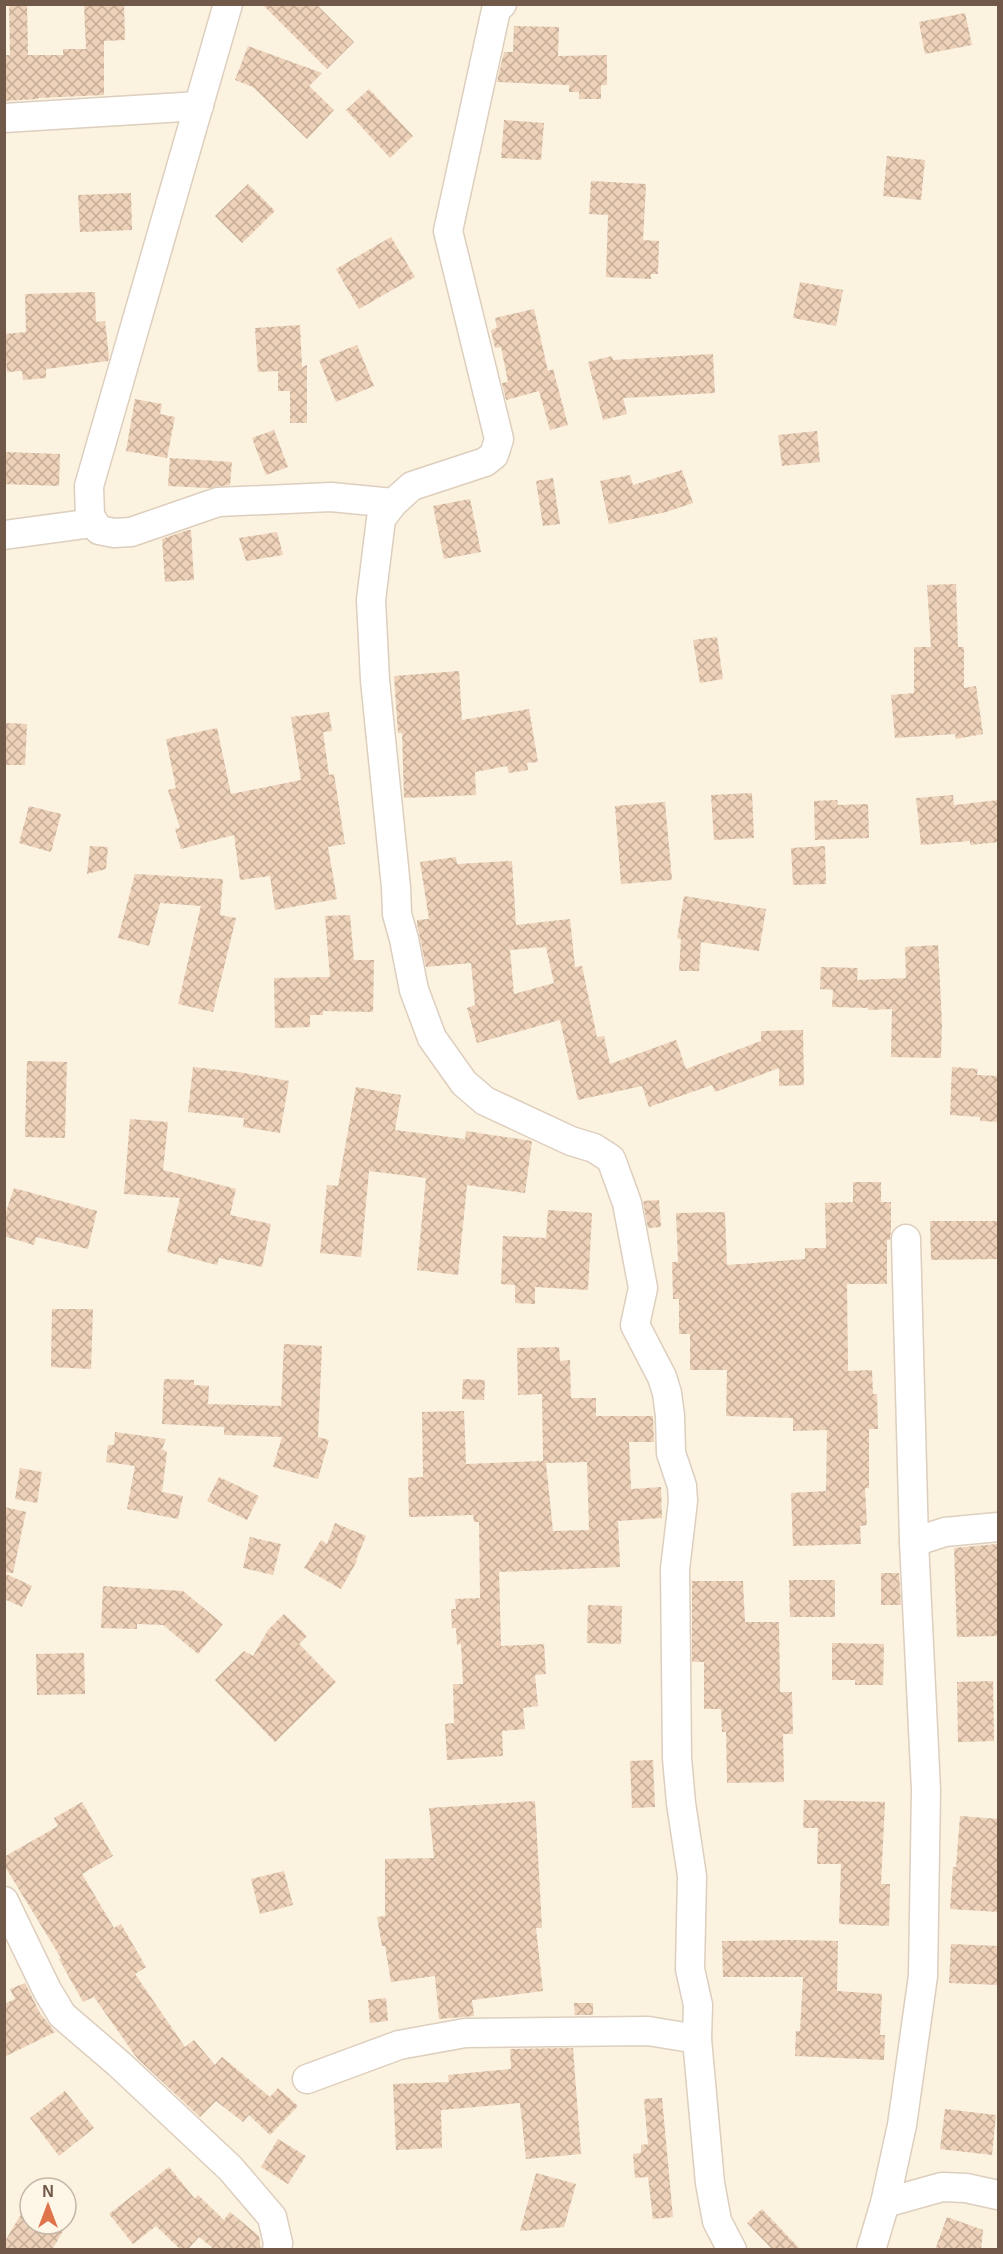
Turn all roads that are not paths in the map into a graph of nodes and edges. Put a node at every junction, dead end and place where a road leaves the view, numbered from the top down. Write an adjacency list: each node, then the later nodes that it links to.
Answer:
1 (228, 4): 3 (street)
2 (502, 4): 5 (street)
3 (199, 106): 4 (street); 6 (street)
4 (4, 118)
5 (393, 502): 6 (street); 12 (street)
6 (93, 523): 7 (street)
7 (4, 535)
8 (906, 1239): 10 (street)
9 (999, 1527): 10 (street)
10 (914, 1542): 15 (street)
11 (4, 1900): 16 (street)
12 (697, 2039): 13 (street); 17 (street)
13 (307, 2079)
14 (999, 2195): 15 (street)
15 (885, 2203): 18 (street)
16 (277, 2250)
17 (732, 2250)
18 (871, 2250)

